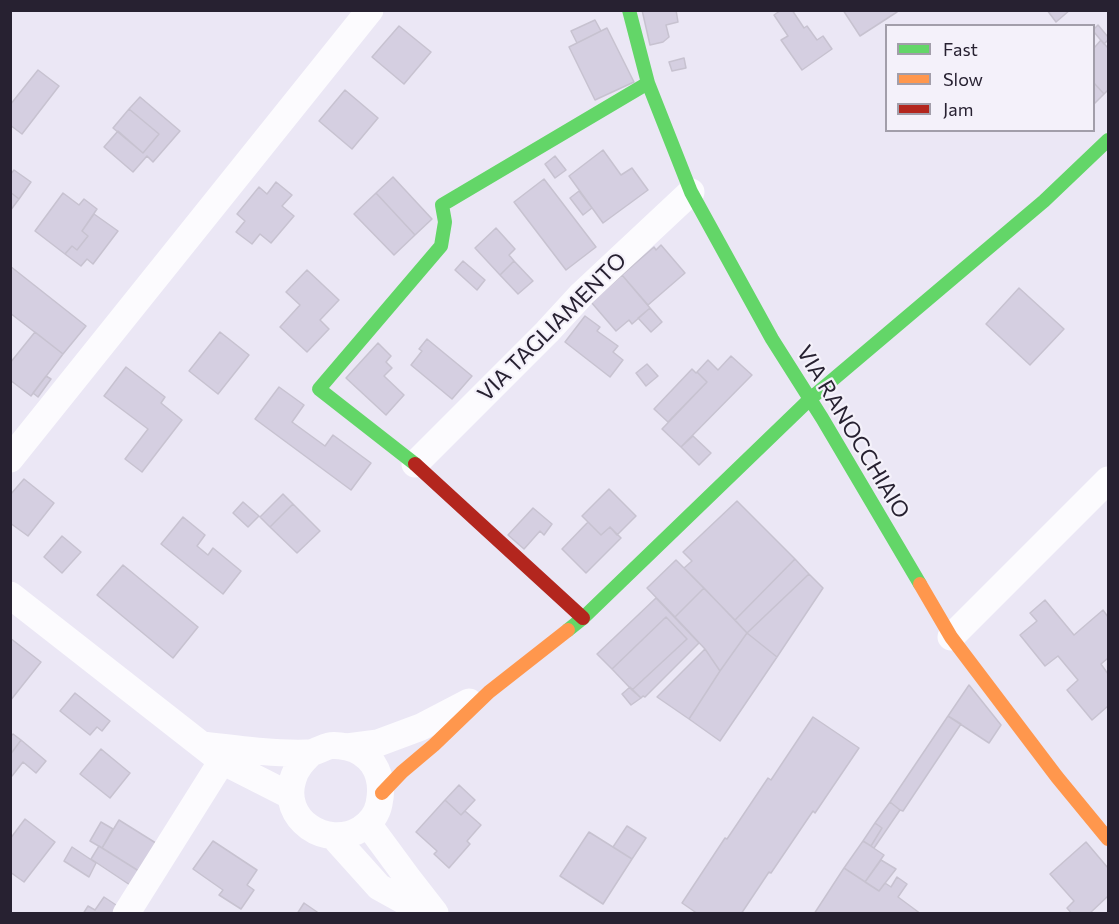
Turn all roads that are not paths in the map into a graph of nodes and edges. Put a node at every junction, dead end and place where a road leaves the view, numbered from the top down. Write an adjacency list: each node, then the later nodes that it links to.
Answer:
1 (370, 10): 7 (street)
2 (629, 10): 3 (street, VIA RANOCCHIAIO)
3 (648, 83): 5 (street, VIA RANOCCHIAIO); 8 (street)
4 (1108, 140): 6 (street)
5 (691, 192): 6 (street, VIA RANOCCHIAIO); 8 (street, VIA TAGLIAMENTO)
6 (810, 399): 11 (street); 12 (street, VIA RANOCCHIAIO)
7 (10, 459)
8 (416, 464): 11 (street)
9 (1108, 480): 12 (street)
10 (10, 595): 15 (street)
11 (583, 618): 13 (street)
12 (951, 637): 21 (street, VIA RANOCCHIAIO)
13 (489, 692): 14 (street); 17 (street)
14 (347, 747): 16 (street); 17 (street)
15 (212, 753): 16 (street); 18 (street); 22 (street)
16 (311, 753): 18 (street)
17 (382, 793): 19 (street)
18 (291, 796): 20 (street)
19 (368, 824): 20 (street); 24 (street)
20 (334, 837): 23 (street)
21 (1108, 839)
22 (126, 914)
23 (428, 914)
24 (436, 914)

